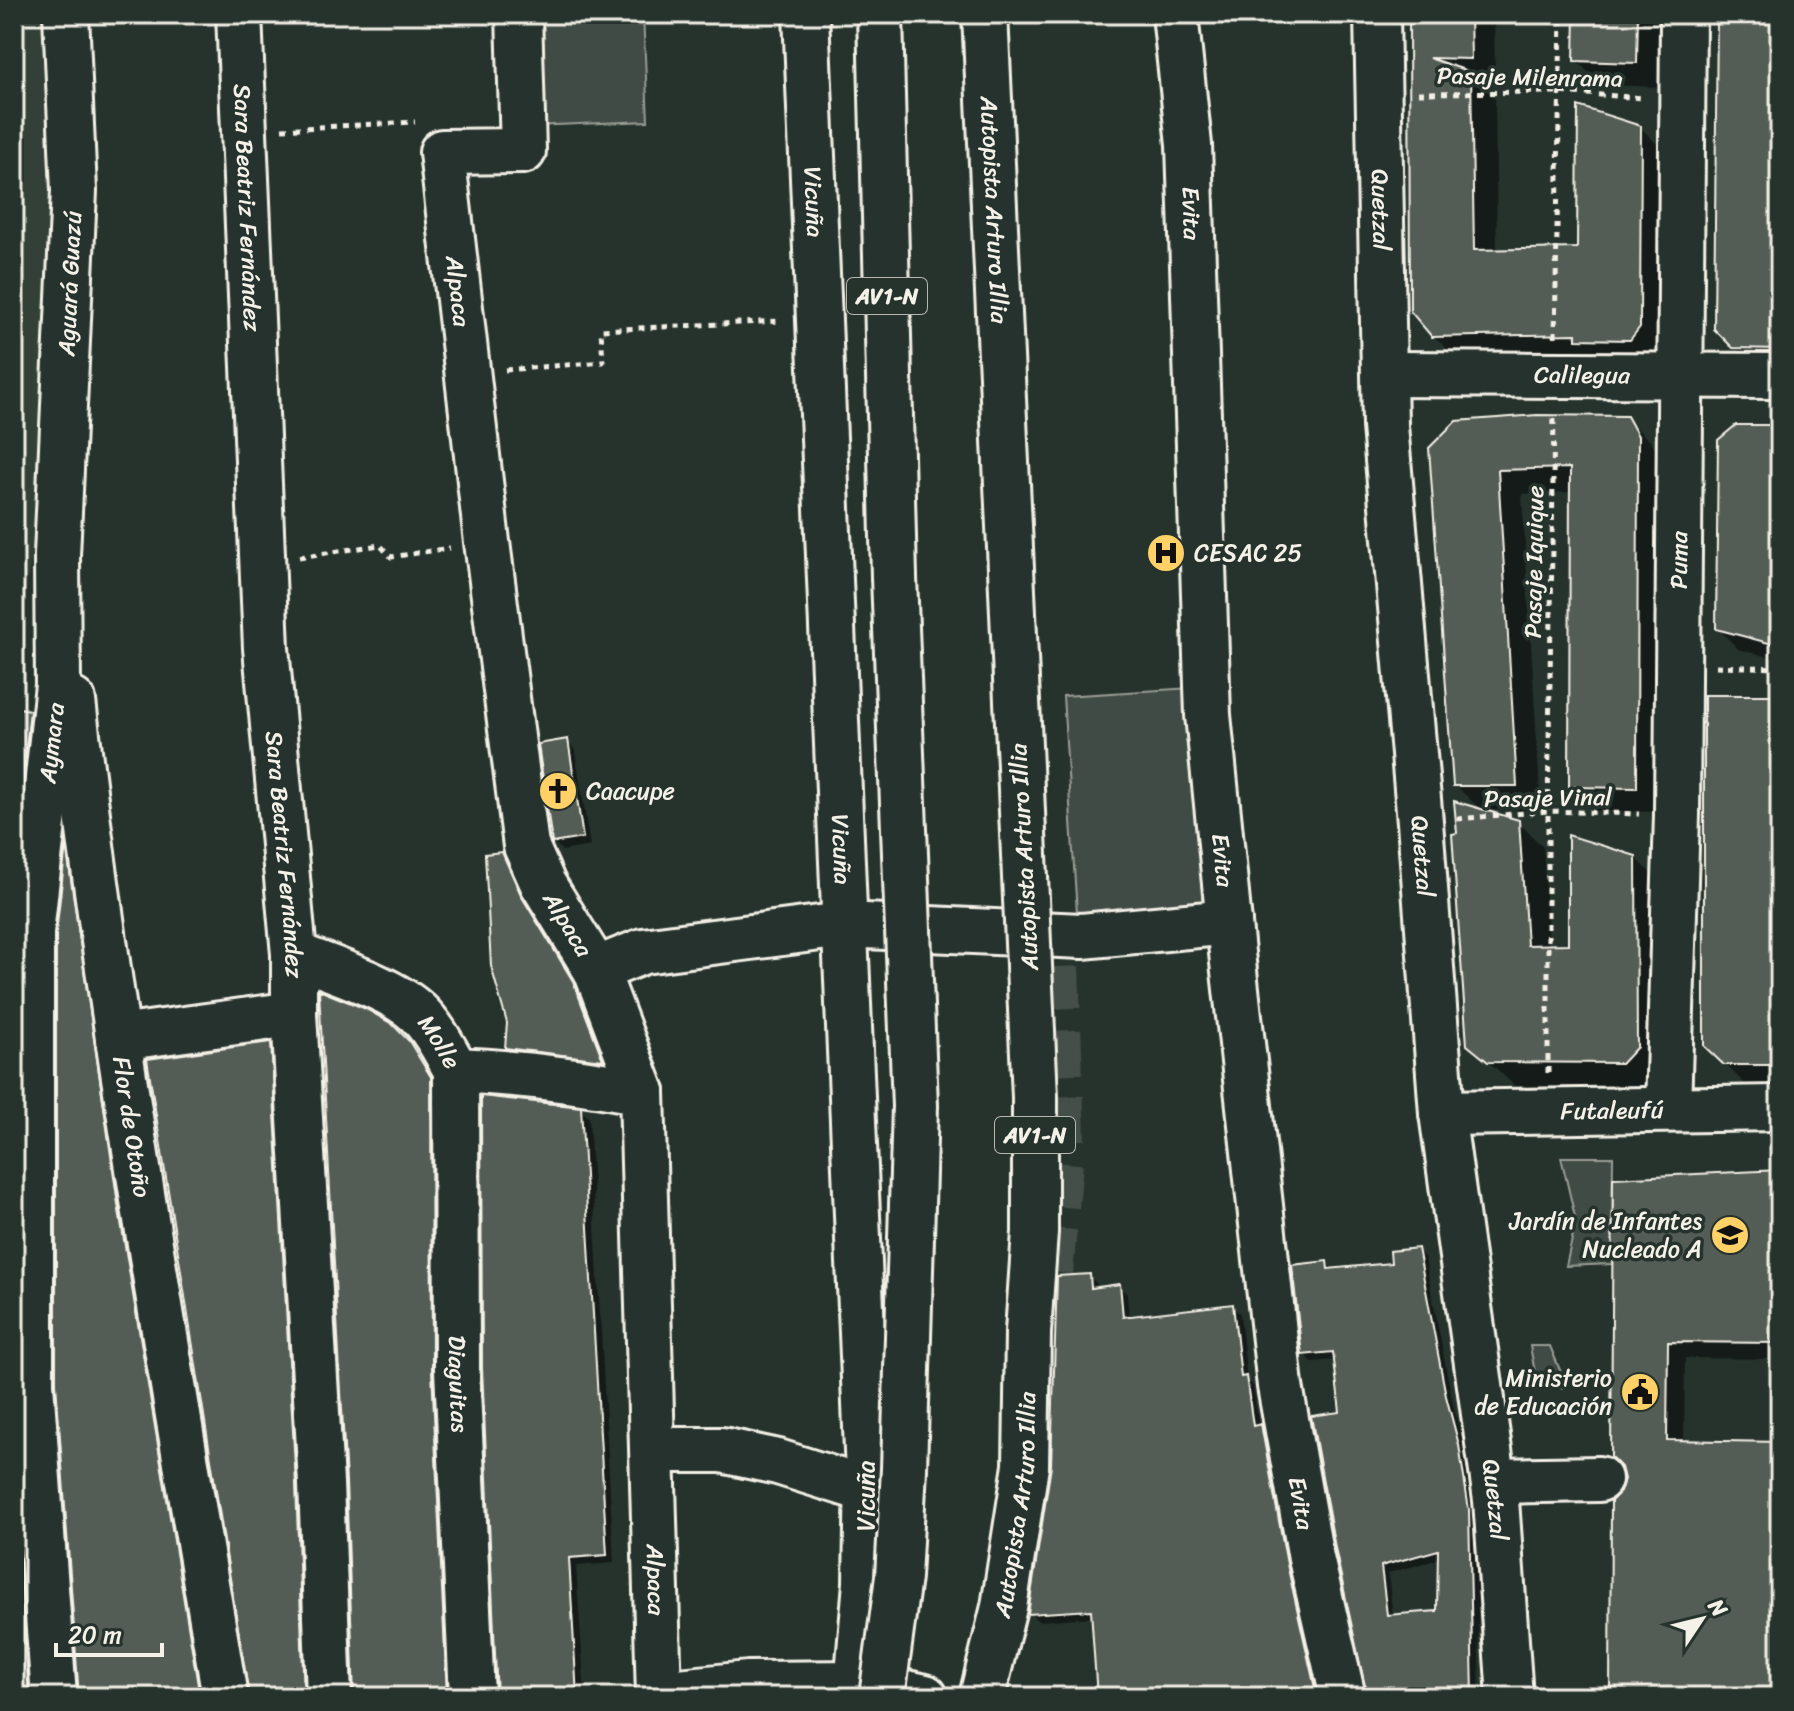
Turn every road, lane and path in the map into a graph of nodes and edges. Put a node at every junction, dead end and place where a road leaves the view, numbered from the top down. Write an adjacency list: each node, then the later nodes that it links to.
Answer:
1 (66, 14): 23 (main road, Aguará Guazú)
2 (239, 14): 14 (main road, Sara Beatriz Fernández)
3 (519, 14): 15 (main road)
4 (806, 14): 16 (main road, Vicuña)
5 (880, 14): 46 (main road, AV1-N, bridge)
6 (985, 14): 53 (main road, Autopista Arturo Illia / AV1-N, bridge)
7 (1175, 14): 30 (main road, Evita)
8 (1377, 14): 12 (main road, Quetzal)
9 (1561, 14): 11 (path, Pasaje Iquique)
10 (1683, 14): 13 (main road, Puma)
11 (1559, 92): 12 (path, Pasaje Milenrama); 13 (path, Pasaje Milenrama); 20 (path, Pasaje Iquique)
12 (1377, 93): 18 (main road, Quetzal)
13 (1682, 100): 19 (main road, Puma)
14 (244, 131): 15 (path); 24 (main road, Sara Beatriz Fernández)
15 (442, 152): 17 (main road, Alpaca)
16 (819, 319): 17 (path); 31 (main road, Vicuña)
17 (468, 373): 22 (main road, Alpaca)
18 (1384, 374): 20 (main road, Calilegua); 29 (main road, Quetzal)
19 (1679, 375): 20 (main road, Calilegua); 21 (main road, Calilegua); 25 (main road, Puma)
20 (1555, 376): 27 (path, Pasaje Iquique)
21 (1780, 376)
22 (487, 542): 24 (path); 33 (main road, Alpaca)
23 (57, 555): 35 (main road, Flor de Otoño); 48 (main road, Aymara)
24 (263, 563): 32 (main road, Sara Beatriz Fernández)
25 (1679, 666): 26 (path); 28 (main road, Puma)
26 (1780, 668)
27 (1548, 811): 28 (path, Pasaje Vinal); 29 (path, Pasaje Vinal); 40 (path, Pasaje Iquique)
28 (1677, 815): 38 (main road, Puma)
29 (1420, 822): 41 (main road, Quetzal)
30 (1229, 922): 31 (main road); 54 (main road, Evita)
31 (843, 925): 33 (main road); 45 (main road, Vicuña)
32 (294, 954): 34 (main road, Sara Beatriz Fernández); 36 (main road, Molle)
33 (596, 970): 37 (main road, Alpaca)
34 (294, 1014): 35 (main road); 50 (main road, Sara Beatriz Fernández)
35 (119, 1038): 49 (main road, Flor de Otoño)
36 (456, 1070): 37 (main road, Molle); 51 (main road, Diaguitas)
37 (642, 1092): 42 (main road, Alpaca)
38 (1668, 1108): 39 (main road, Futaleufú); 40 (main road, Futaleufú)
39 (1780, 1108)
40 (1548, 1111): 41 (main road, Futaleufú)
41 (1442, 1113): 44 (main road, Quetzal)
42 (653, 1450): 45 (main road); 47 (main road, Alpaca)
43 (1599, 1479): 44 (main road)
44 (1494, 1481): 55 (main road, Quetzal)
45 (867, 1490): 46 (main road, Vicuña)
46 (866, 1692): 47 (main road); 52 (main road)
47 (659, 1695)
48 (54, 1697)
49 (225, 1697)
50 (329, 1697)
51 (472, 1697)
52 (925, 1697)
53 (982, 1697)
54 (1343, 1697)
55 (1510, 1697)

